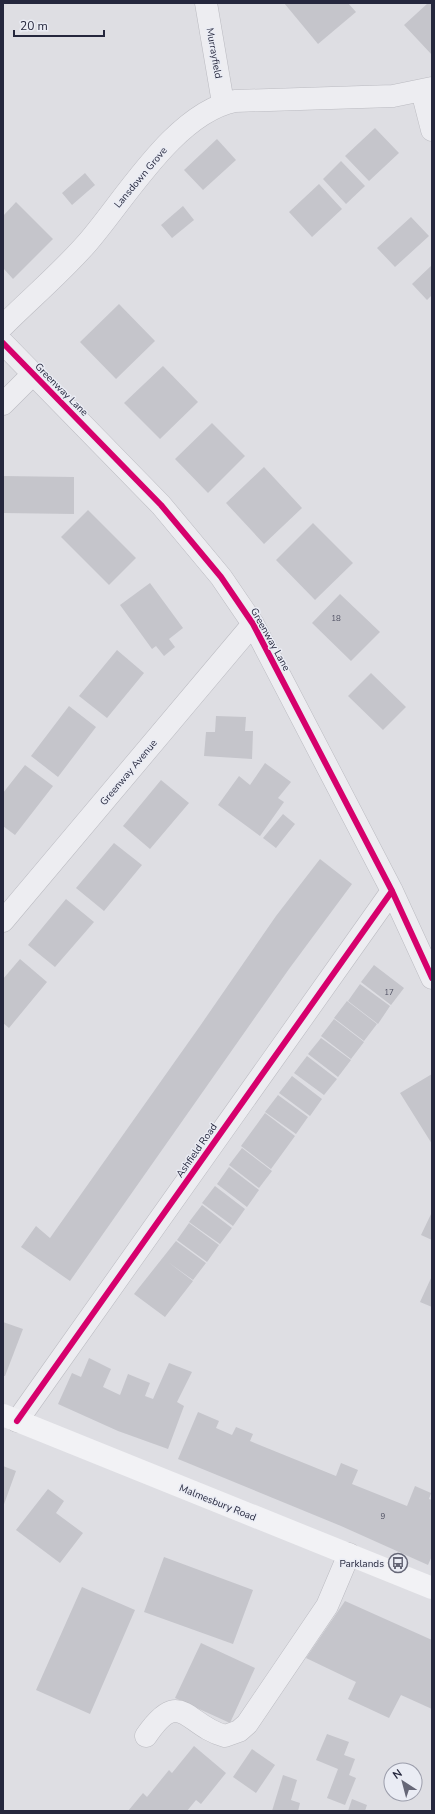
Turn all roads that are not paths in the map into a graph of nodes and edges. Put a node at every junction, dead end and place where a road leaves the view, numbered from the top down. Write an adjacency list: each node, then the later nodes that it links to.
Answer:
1 (206, 3): 3 (street, Murrayfield)
2 (427, 90): 3 (street, Lansdown Grove); 4 (street)
3 (223, 103): 5 (street, Lansdown Grove)
4 (432, 130)
5 (3, 326)
6 (3, 343): 7 (street, Greenway Lane)
7 (33, 374): 8 (street); 9 (street, Greenway Lane)
8 (3, 404)
9 (253, 624): 10 (street, Greenway Lane); 11 (street, Greenway Avenue)
10 (392, 892): 12 (street, Greenway Lane); 13 (street, Ashfield Road)
11 (3, 921)
12 (432, 978)
13 (10, 1418): 14 (main road, Malmesbury Road)
14 (349, 1554): 15 (main road, Malmesbury Road); 16 (street)
15 (432, 1588)
16 (146, 1736)

